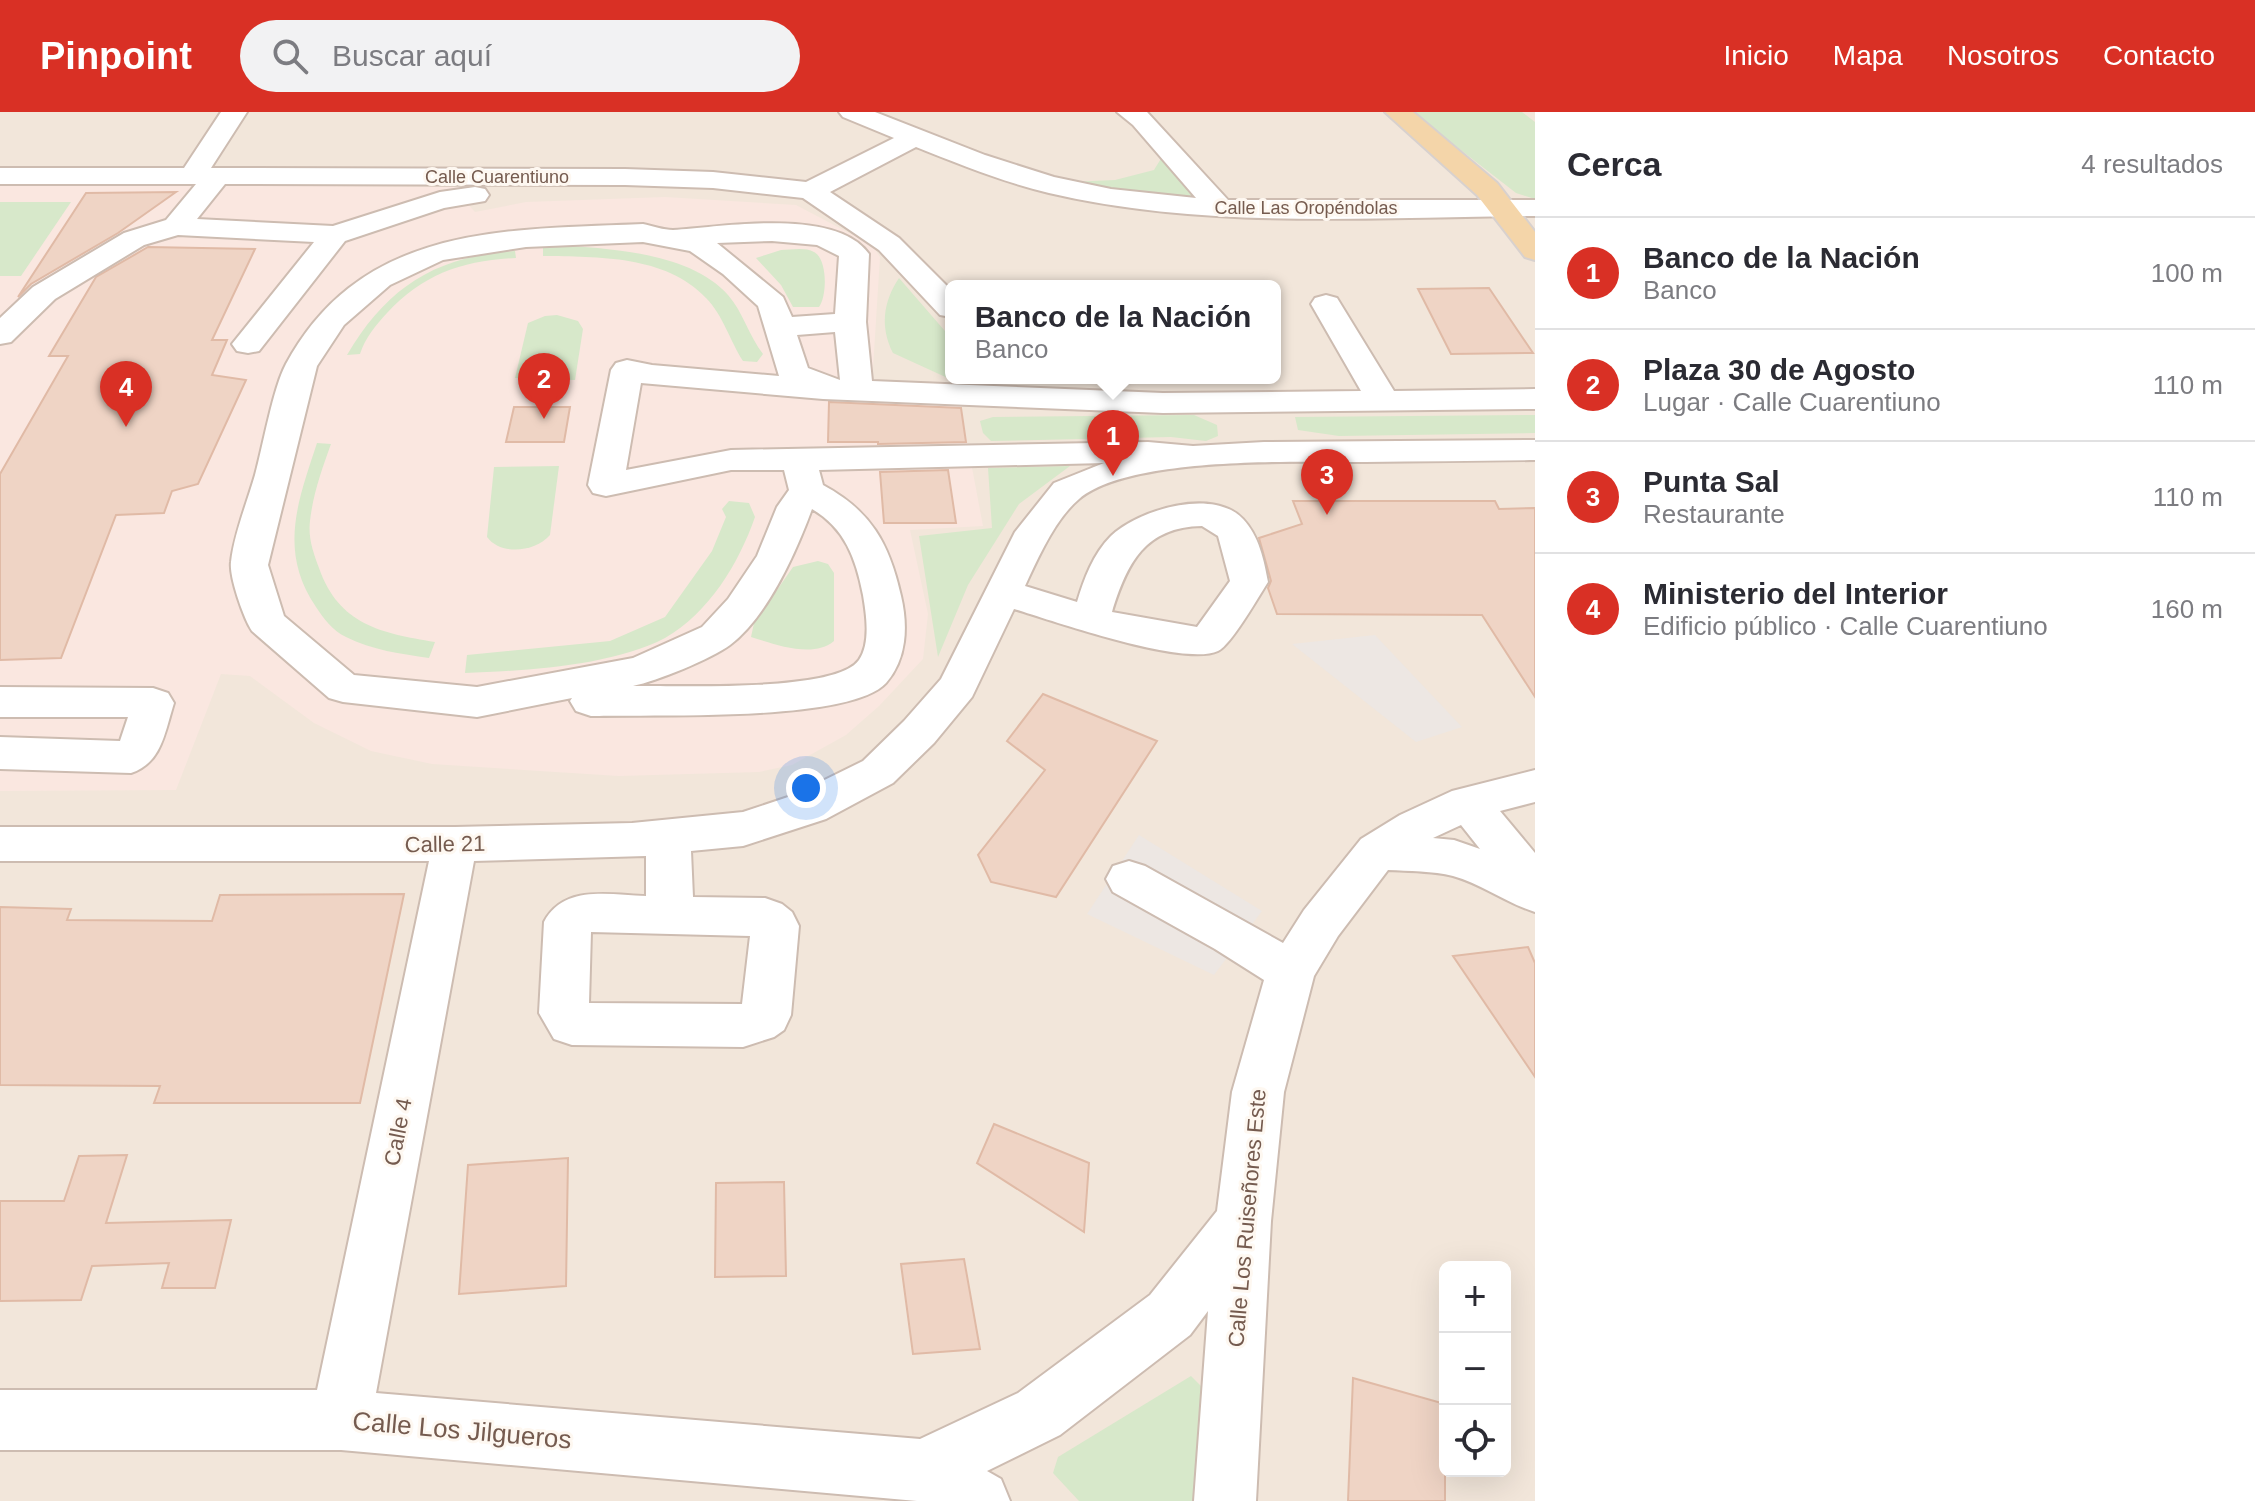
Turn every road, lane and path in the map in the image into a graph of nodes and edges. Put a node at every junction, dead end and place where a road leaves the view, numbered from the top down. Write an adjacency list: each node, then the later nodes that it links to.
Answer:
1 (234, 112): 9 (street)
2 (852, 112): 5 (street, Calle Las Oropéndolas)
3 (1130, 112): 6 (street)
4 (1398, 112): 13 (main road)
5 (915, 137): 10 (street); 11 (street, Calle Las Oropéndolas)
6 (1178, 162): 11 (street); 15 (street)
7 (0, 176): 9 (street, Calle Cuarentiuno)
8 (562, 177): 9 (street, Calle Cuarentiuno); 10 (street, Calle Cuarentiuno); 12 (street)
9 (205, 182): 12 (street); 16 (street)
10 (810, 191): 20 (street, Calle Cuarentiuno)
11 (1105, 195): 15 (street, Calle Las Oropéndolas)
12 (440, 200): 17 (street)
13 (1502, 208): 14 (street, Calle Las Oropéndolas); 15 (street, Calle Las Oropéndolas); 19 (main road)
14 (1535, 208)
15 (1221, 209)
16 (176, 226): 17 (street); 24 (street)
17 (335, 235): 25 (street)
18 (662, 237): 22 (street); 23 (street); 39 (street)
19 (1535, 251)
20 (945, 302)
21 (1326, 304): 30 (street)
22 (850, 322): 23 (street); 27 (street)
23 (780, 327): 27 (street)
24 (0, 335)
25 (248, 344)
26 (1067, 384): 28 (street)
27 (842, 390): 28 (street); 35 (street)
28 (1103, 399): 31 (street)
29 (1535, 399): 30 (street)
30 (1384, 402): 31 (street)
31 (1242, 404): 33 (street)
32 (1535, 450): 33 (street)
33 (1264, 452): 34 (street)
34 (1193, 456): 35 (street); 36 (street, Calle 21)
35 (803, 476): 39 (street); 39 (street)
36 (1003, 592): 37 (street); 43 (street, Calle 21)
37 (1091, 618)
38 (0, 702): 40 (street)
39 (477, 702)
40 (0, 753)
41 (1535, 786): 42 (street, Calle Los Ruiseñores Este)
42 (1468, 803): 46 (street, Calle Los Ruiseñores Este); 48 (street)
43 (668, 836): 45 (street, Calle 21); 50 (street)
44 (0, 844): 45 (street, Calle 21)
45 (455, 844): 54 (street, Calle 4)
46 (1377, 851): 49 (street); 51 (street, Calle Los Ruiseñores Este)
47 (1129, 879): 51 (street)
48 (1535, 885)
49 (1535, 894)
50 (670, 916)
51 (1291, 972): 52 (street, Calle Los Ruiseñores Este)
52 (1243, 1221): 55 (street); 57 (street, Calle Los Ruiseñores Este)
53 (0, 1420): 54 (street, Calle Los Jilgueros)
54 (341, 1420): 55 (street, Calle Los Jilgueros)
55 (922, 1470): 56 (street, Calle Los Jilgueros)
56 (979, 1501)
57 (1225, 1501)

